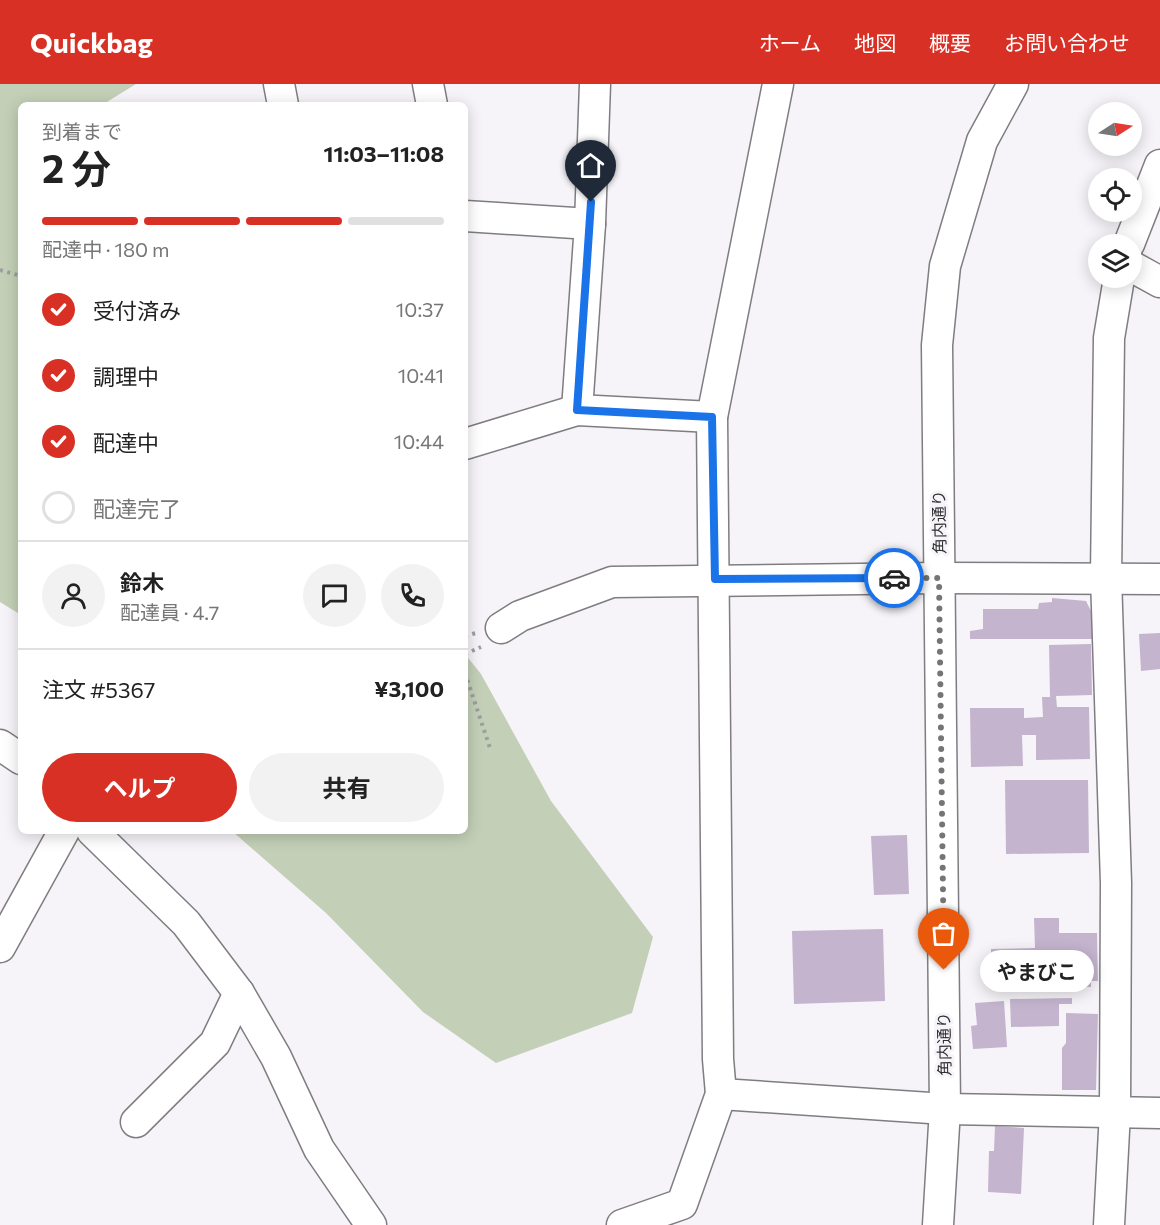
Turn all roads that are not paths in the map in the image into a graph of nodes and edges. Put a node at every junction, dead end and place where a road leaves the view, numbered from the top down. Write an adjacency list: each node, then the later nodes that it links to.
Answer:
1 (279, 84): 6 (street)
2 (428, 84): 7 (street)
3 (595, 84): 10 (street)
4 (778, 84): 16 (street)
5 (1013, 84): 19 (street, 角内通り)
6 (282, 102)
7 (431, 102)
8 (1160, 165): 11 (street)
9 (468, 216): 10 (street)
10 (590, 224): 15 (street)
11 (1133, 234)
12 (1142, 272): 13 (street)
13 (1160, 282)
14 (1117, 288): 18 (street)
15 (577, 410): 16 (street); 17 (street)
16 (712, 417): 20 (street)
17 (468, 443)
18 (1106, 577): 19 (street); 21 (street); 31 (street)
19 (939, 578): 20 (street); 30 (street, 角内通り)
20 (715, 579): 22 (street); 29 (street)
21 (1160, 579)
22 (501, 628)
23 (0, 745): 24 (street)
24 (18, 757)
25 (62, 834): 27 (street)
26 (96, 834): 28 (street)
27 (0, 947)
28 (239, 993): 33 (street); 35 (street)
29 (721, 1094): 30 (street); 34 (street)
30 (945, 1109): 31 (street); 37 (street, 角内通り)
31 (1115, 1112): 32 (street); 38 (street)
32 (1160, 1113)
33 (136, 1122)
34 (684, 1214): 36 (street)
35 (371, 1225)
36 (622, 1225)
37 (938, 1225)
38 (1109, 1225)

